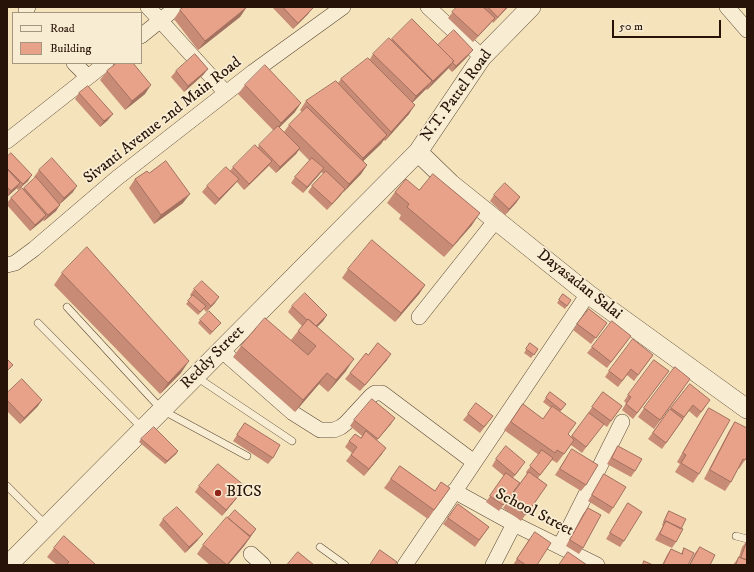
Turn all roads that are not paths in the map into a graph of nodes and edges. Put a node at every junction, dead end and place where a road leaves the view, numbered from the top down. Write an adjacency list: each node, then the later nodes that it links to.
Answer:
1 (148, 7): 7 (street)
2 (177, 7): 7 (street)
3 (343, 7): 14 (street, Sivanti Avenue 2nd Main Road)
4 (428, 7): 10 (street)
5 (532, 7): 10 (street, N.T. Pattel Road)
6 (727, 7): 8 (street)
7 (160, 20): 9 (street); 14 (street)
8 (747, 30)
9 (142, 35)
10 (482, 57): 16 (street, N.T. Pattel Road)
11 (75, 64): 13 (street)
12 (105, 64): 13 (street)
13 (88, 78): 15 (street)
14 (226, 93): 18 (street, Sivanti Avenue 2nd Main Road)
15 (7, 141)
16 (418, 152): 17 (street, Dayasadan Salai); 23 (street, Reddy Street)
17 (496, 220): 19 (street, Dayasadan Salai); 21 (street)
18 (7, 265)
19 (588, 294): 26 (street, Dayasadan Salai); 31 (street)
20 (67, 307): 25 (lane)
21 (419, 317)
22 (38, 323): 28 (lane)
23 (221, 350): 24 (street, Reddy Street); 31 (street)
24 (195, 376): 25 (street, Reddy Street); 29 (lane)
25 (162, 410): 28 (street, Reddy Street); 30 (lane)
26 (747, 410)
27 (622, 422): 38 (street)
28 (143, 429): 35 (street, Reddy Street)
29 (292, 442)
30 (247, 456)
31 (474, 462): 33 (street)
32 (7, 486): 35 (lane)
33 (454, 491): 34 (street, School Street); 44 (street)
34 (514, 524): 38 (street, School Street); 45 (street)
35 (47, 526): 41 (street, Reddy Street)
36 (736, 536): 37 (lane)
37 (747, 539)
38 (560, 546): 46 (street, School Street)
39 (320, 547): 43 (lane)
40 (251, 554): 42 (street)
41 (8, 565)
42 (263, 565)
43 (345, 565)
44 (405, 565)
45 (493, 565)
46 (597, 565)

